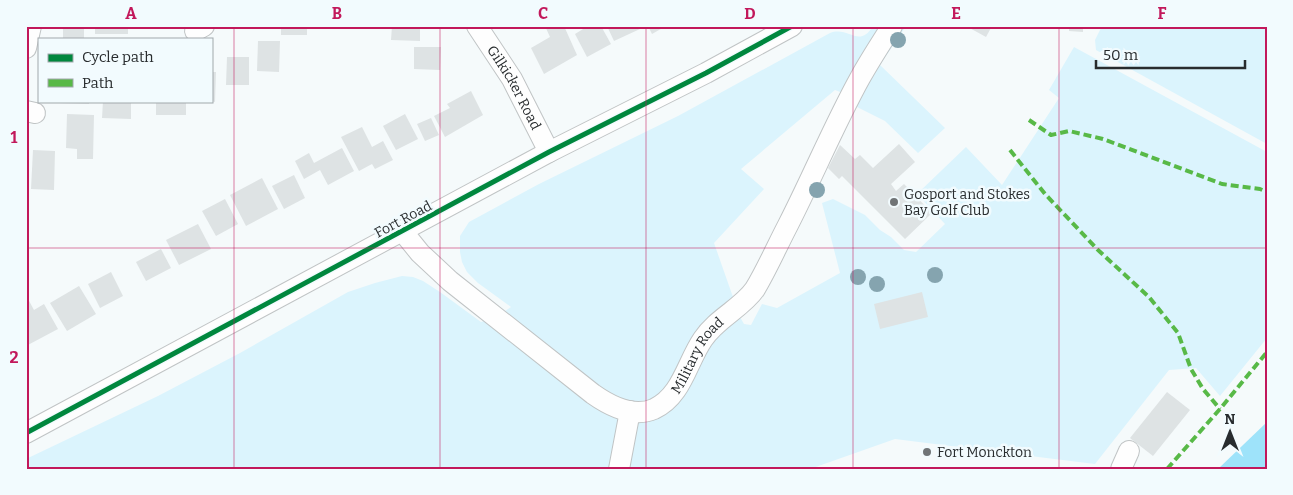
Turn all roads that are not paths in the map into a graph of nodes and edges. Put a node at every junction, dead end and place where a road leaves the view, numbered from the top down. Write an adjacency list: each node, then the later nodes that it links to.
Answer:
1 (31, 26): 5 (street)
2 (477, 26): 6 (street, Gilkicker Road)
3 (792, 26): 6 (street, Fort Road)
4 (892, 26): 8 (street, Military Road)
5 (26, 48)
6 (549, 152): 7 (street, Fort Road)
7 (403, 232): 8 (street, Military Road); 9 (street, Fort Road)
8 (630, 411): 10 (street)
9 (26, 433)
10 (619, 469)

